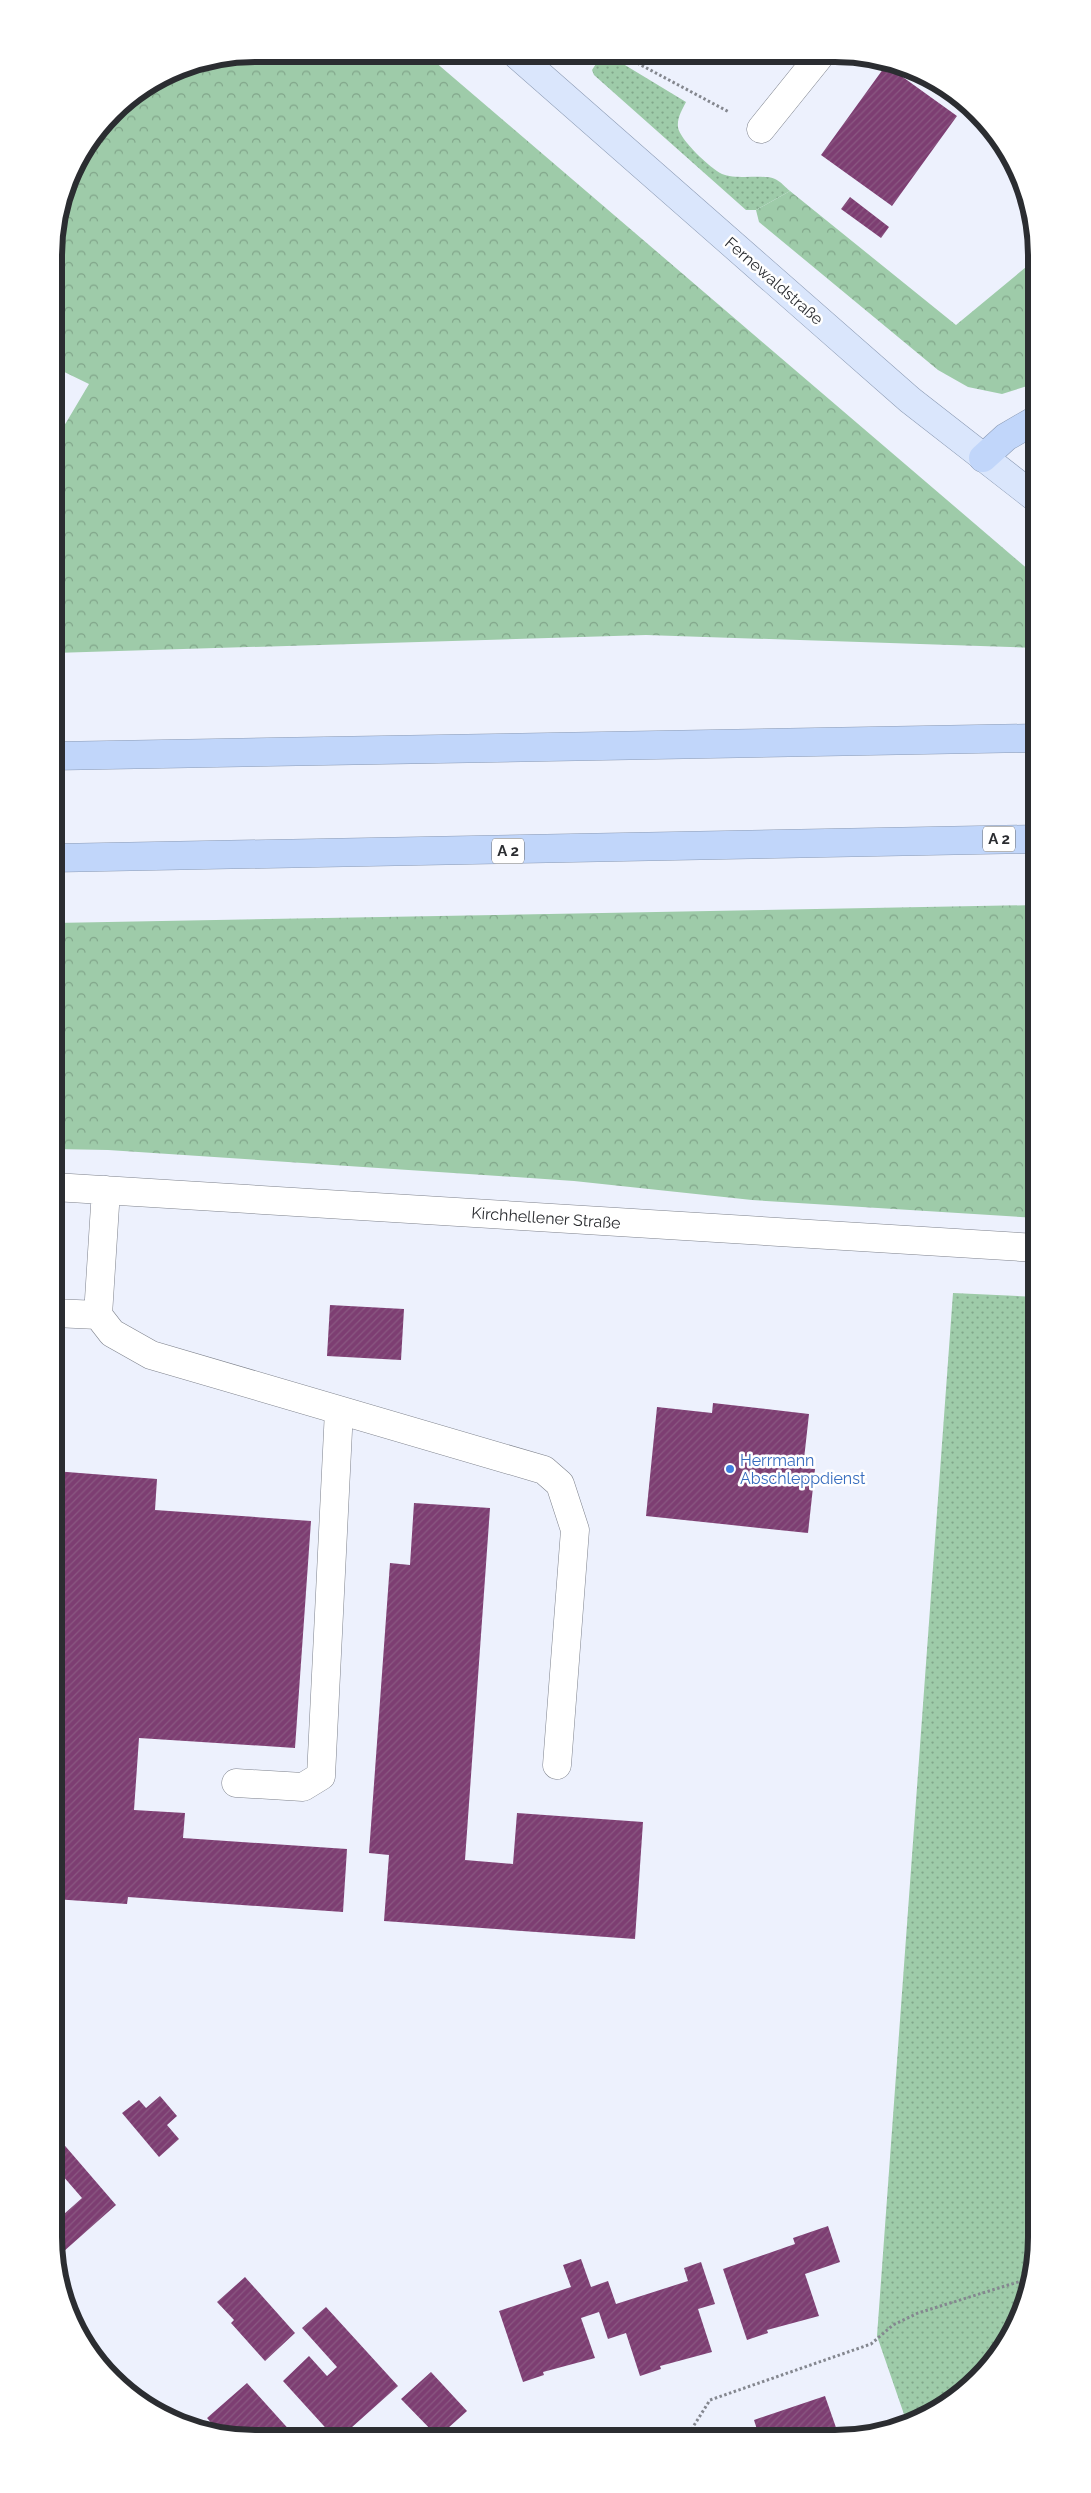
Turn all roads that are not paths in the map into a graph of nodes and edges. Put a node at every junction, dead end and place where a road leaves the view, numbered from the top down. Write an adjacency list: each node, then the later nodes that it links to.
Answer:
1 (525, 62): 5 (main road, Fernewaldstraße)
2 (816, 62): 3 (street)
3 (761, 129)
4 (1028, 424): 5 (highway)
5 (983, 458): 6 (main road, Fernewaldstraße)
6 (1028, 492)
7 (1028, 738): 8 (highway)
8 (62, 756)
9 (1028, 839): 10 (highway, A 2)
10 (62, 858)
11 (62, 1187): 12 (street, Kirchhellener Straße)
12 (106, 1190): 13 (street, Kirchhellener Straße); 15 (street)
13 (1028, 1247)
14 (62, 1313): 15 (street)
15 (98, 1315): 16 (street)
16 (339, 1410): 17 (street); 18 (street)
17 (557, 1765)
18 (236, 1783)

